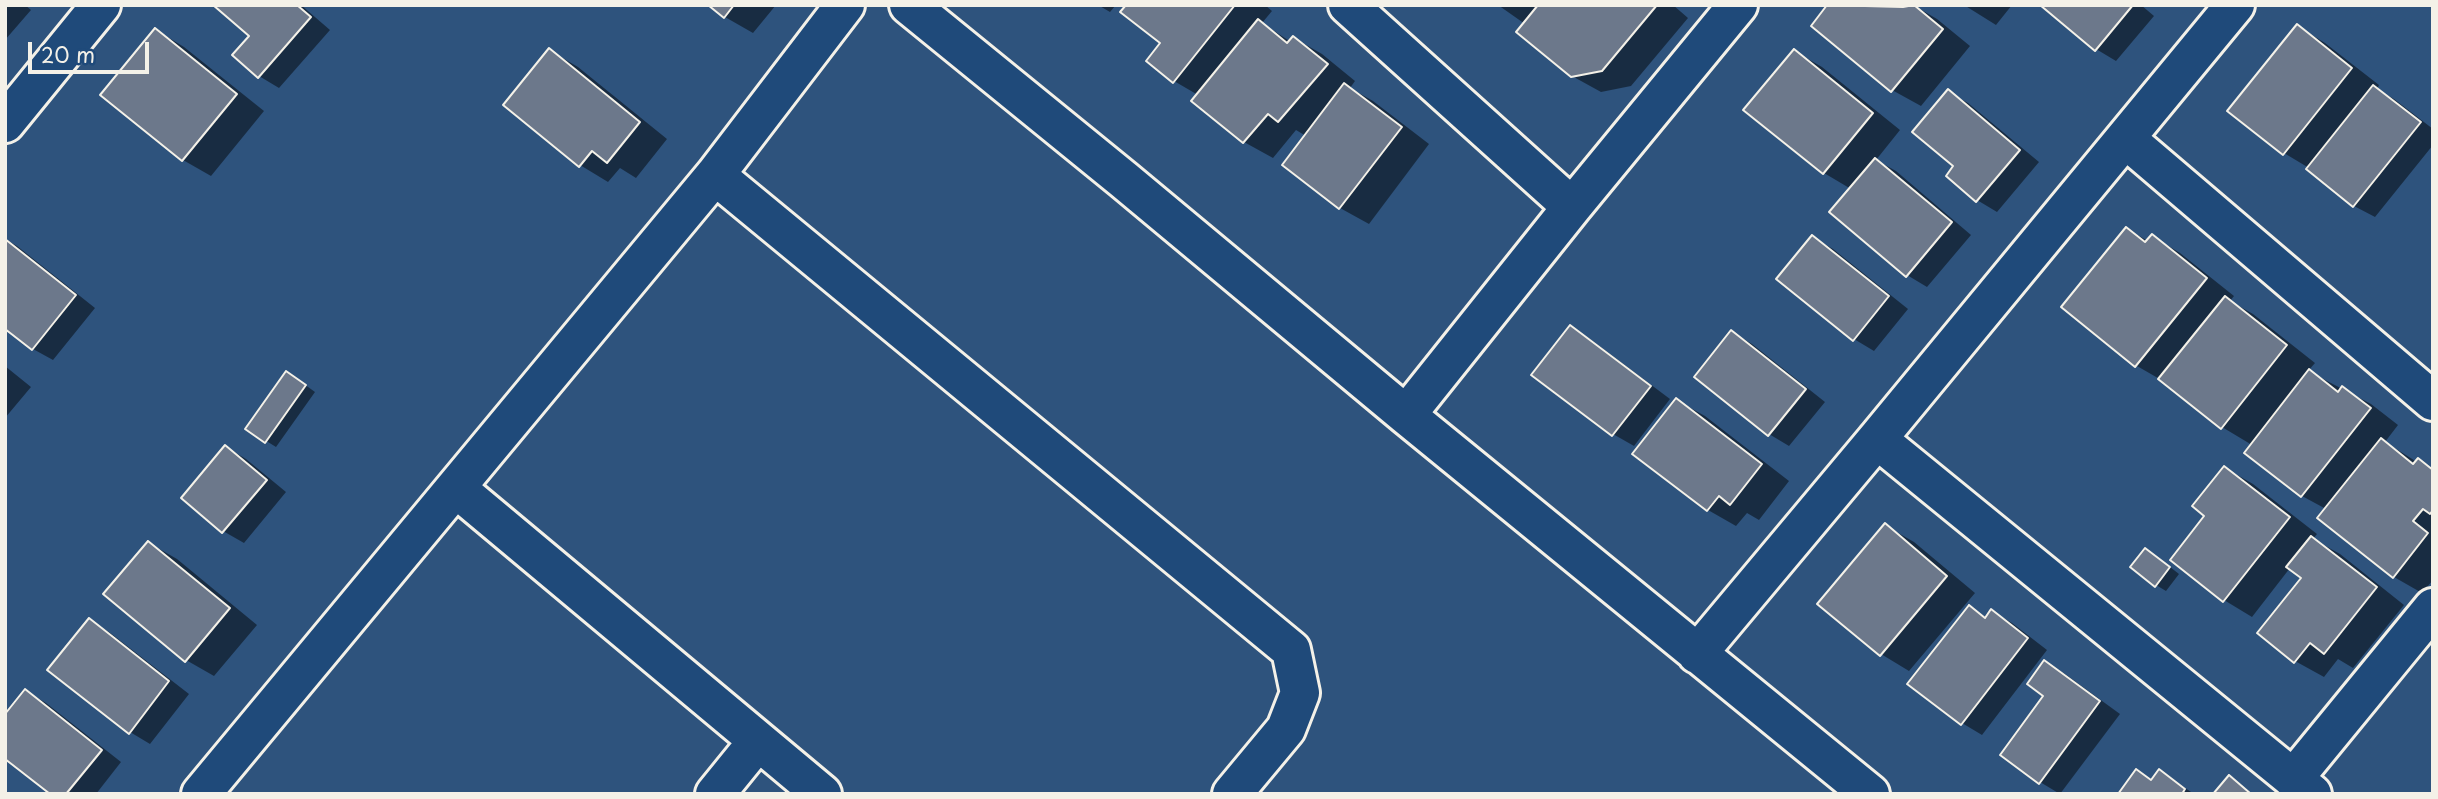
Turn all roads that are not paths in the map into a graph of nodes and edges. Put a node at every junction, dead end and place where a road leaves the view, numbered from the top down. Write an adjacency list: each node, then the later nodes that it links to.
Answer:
1 (101, 5): 7 (street)
2 (845, 5): 9 (street)
3 (909, 5): 12 (street)
4 (1348, 5): 10 (street)
5 (1738, 5): 10 (street)
6 (2235, 5): 8 (street)
7 (5, 123)
8 (2126, 139): 11 (street); 13 (street)
9 (715, 175): 14 (street); 22 (street)
10 (1572, 207): 12 (street)
11 (2433, 401)
12 (1406, 415): 16 (street)
13 (1877, 439): 16 (street); 18 (street)
14 (456, 488): 17 (street); 19 (street)
15 (2433, 608): 18 (street)
16 (1697, 654): 23 (street)
17 (758, 741): 20 (street); 21 (street)
18 (2302, 786)
19 (201, 794)
20 (715, 794)
21 (822, 794)
22 (1232, 794)
23 (1870, 794)

